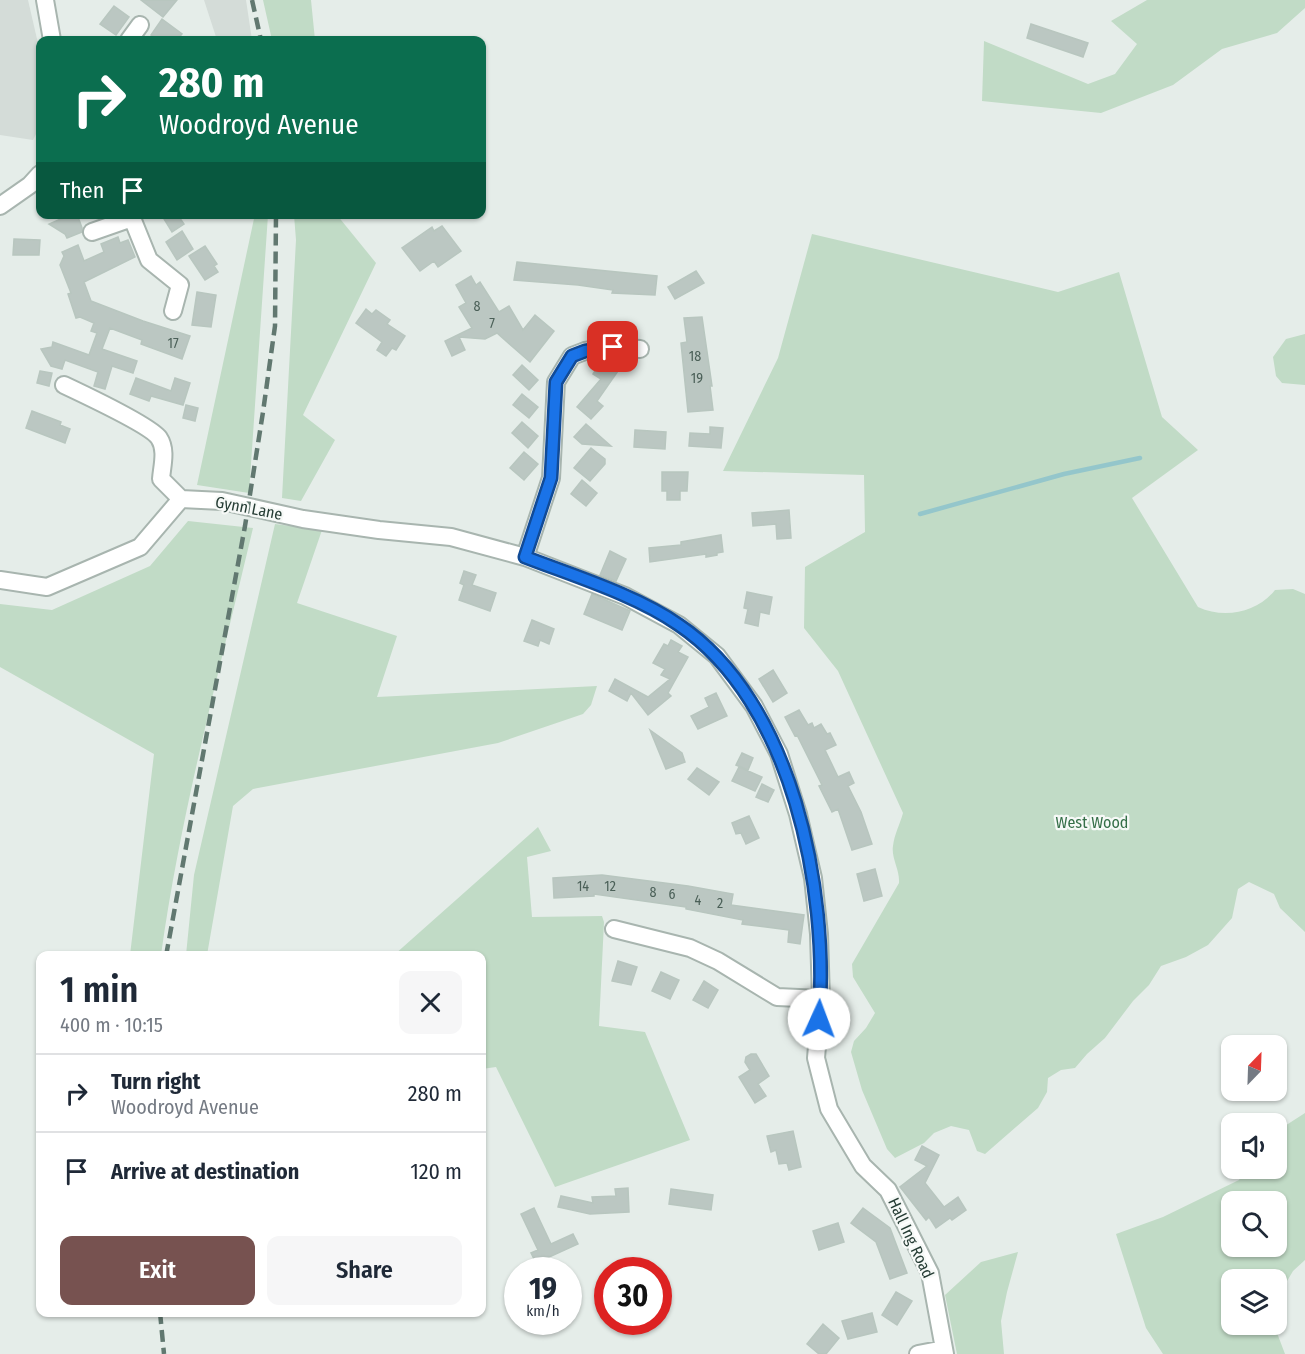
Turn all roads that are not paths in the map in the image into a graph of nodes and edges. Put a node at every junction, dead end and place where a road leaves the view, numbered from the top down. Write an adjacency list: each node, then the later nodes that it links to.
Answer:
1 (45, 0): 3 (street)
2 (140, 25): 4 (street)
3 (51, 36)
4 (132, 36)
5 (36, 178): 6 (street)
6 (0, 206)
7 (124, 219): 9 (street)
8 (133, 219): 10 (street)
9 (92, 232)
10 (173, 311)
11 (640, 349): 14 (street)
12 (64, 385): 13 (street)
13 (181, 499): 14 (street, Gynn Lane); 15 (street)
14 (525, 557): 17 (street, Gynn Lane)
15 (0, 580)
16 (614, 930): 17 (street)
17 (820, 999): 18 (street, Hall Ing Road)
18 (944, 1352): 19 (street)
19 (918, 1354)

